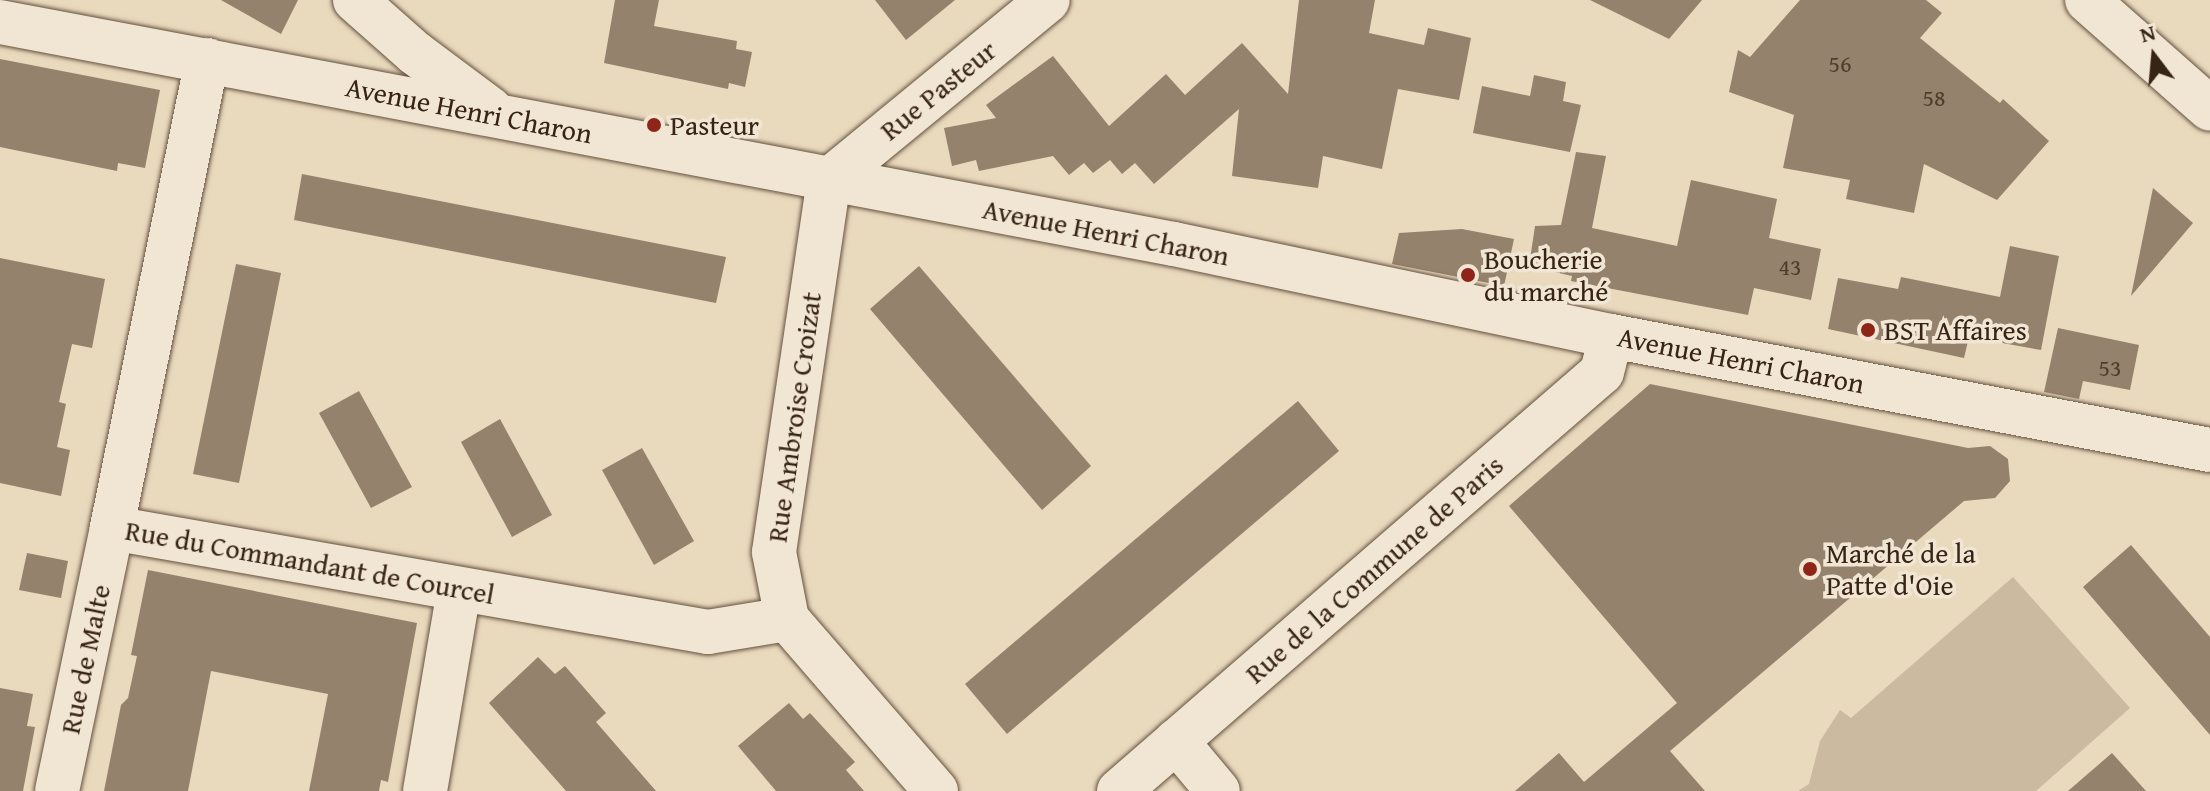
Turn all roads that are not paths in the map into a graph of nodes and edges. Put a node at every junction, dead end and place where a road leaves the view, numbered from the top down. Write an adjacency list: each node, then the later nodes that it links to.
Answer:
1 (355, 0): 7 (street)
2 (1048, 0): 8 (street, Rue Pasteur)
3 (2087, 0): 6 (street)
4 (0, 22): 5 (street, Avenue Henri Charon)
5 (207, 60): 7 (street, Avenue Henri Charon); 11 (street, Rue du Commandant de Courcel)
6 (2210, 109)
7 (498, 115): 8 (street, Avenue Henri Charon)
8 (829, 180): 9 (street, Avenue Henri Charon); 13 (street, Rue Ambroise Croizat)
9 (1611, 336): 10 (street, Avenue Henri Charon); 14 (street, Rue de la Commune de Paris)
10 (2210, 450)
11 (112, 528): 12 (street, Rue du Commandant de Courcel); 15 (street, Rue de Malte)
12 (459, 590): 13 (street, Rue du Commandant de Courcel); 16 (street)
13 (787, 619): 17 (street, Rue Ambroise Croizat)
14 (1176, 741): 18 (street, Rue de la Commune de Paris); 19 (street)
15 (57, 791)
16 (425, 791)
17 (936, 791)
18 (1119, 791)
19 (1218, 791)

